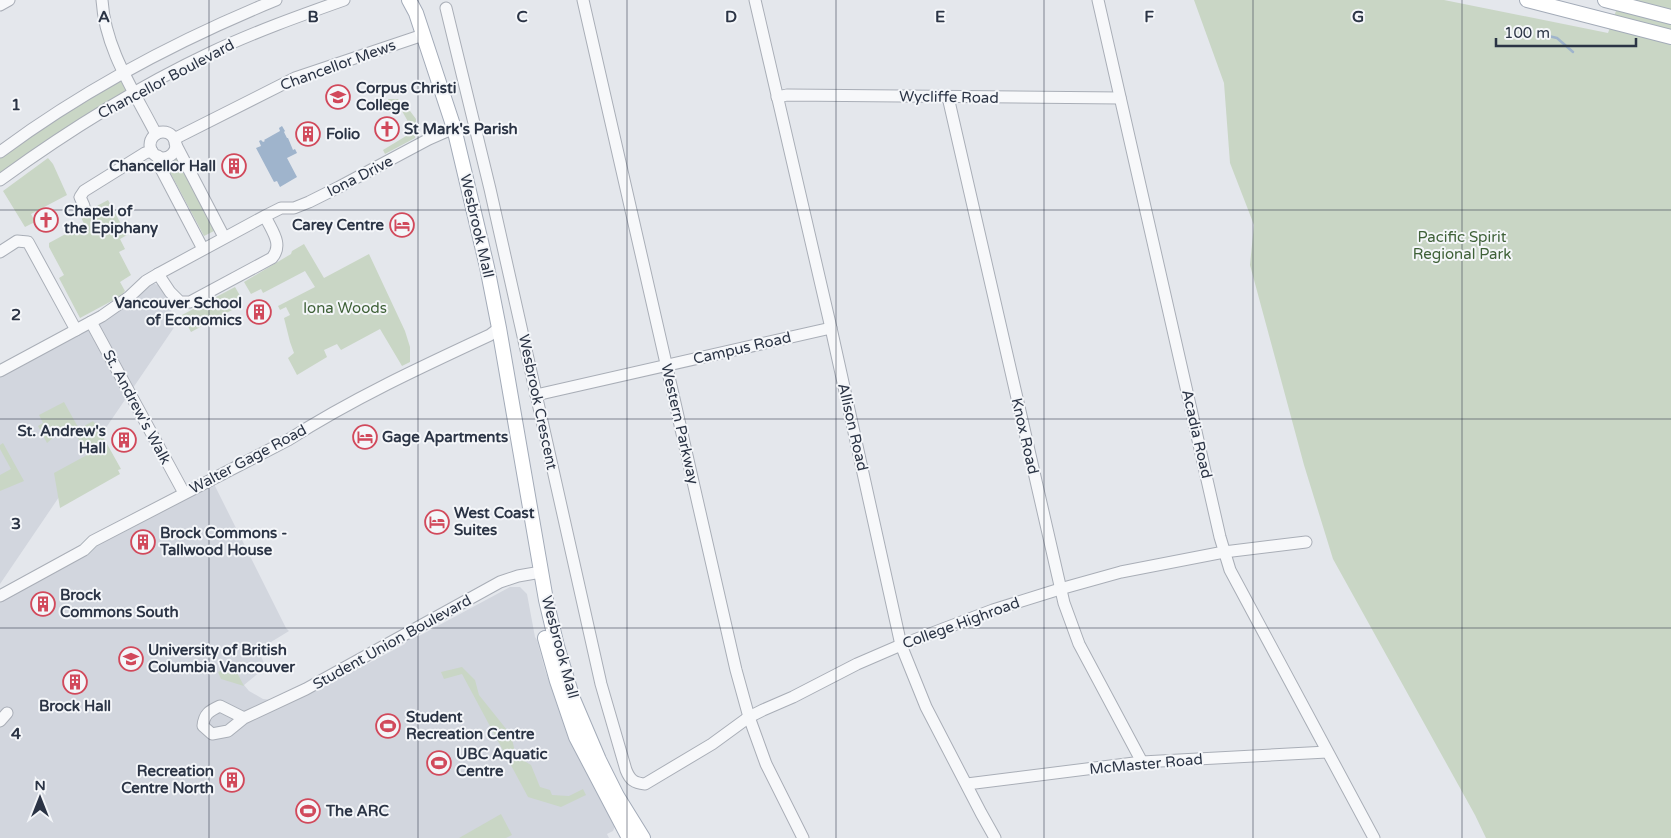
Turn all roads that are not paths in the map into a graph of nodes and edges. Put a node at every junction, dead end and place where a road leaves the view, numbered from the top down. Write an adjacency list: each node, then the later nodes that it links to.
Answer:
1 (9, 0): 11 (street)
2 (102, 0): 17 (street)
3 (276, 0): 17 (street, Chancellor Boulevard)
4 (344, 0): 18 (street, Chancellor Boulevard)
5 (409, 0): 12 (main road, Wesbrook Mall)
6 (583, 0): 38 (street, Western Parkway)
7 (755, 0): 19 (street, Allison Road)
8 (1098, 0): 21 (street, Acadia Road)
9 (1527, 0): 16 (main road)
10 (1605, 0): 14 (main road)
11 (0, 4)
12 (416, 7): 15 (main road, Wesbrook Mall)
13 (446, 8): 40 (street, Wesbrook Crescent)
14 (1671, 17)
15 (423, 35): 22 (main road, Wesbrook Mall); 24 (street, Chancellor Mews)
16 (1671, 37)
17 (123, 72): 18 (street); 25 (street, Chancellor Boulevard)
18 (135, 93): 23 (street); 27 (street, Chancellor Boulevard)
19 (777, 96): 20 (street, Wycliffe Road); 36 (street, Allison Road)
20 (948, 97): 21 (street, Wycliffe Road); 45 (street, Knox Road)
21 (1120, 98): 43 (street, Acadia Road)
22 (454, 128): 29 (street, Iona Drive); 35 (main road, Wesbrook Mall)
23 (156, 134): 24 (street); 26 (street)
24 (175, 141): 26 (street); 30 (street)
25 (0, 152)
26 (155, 153): 28 (street); 31 (street)
27 (0, 180)
28 (84, 206)
29 (265, 216): 30 (street, Iona Drive); 33 (street)
30 (224, 237): 31 (street, Iona Drive)
31 (203, 249): 33 (street, Iona Drive)
32 (0, 252): 37 (street)
33 (158, 274): 34 (street, Iona Drive)
34 (91, 322): 37 (street, Iona Drive); 41 (street, St. Andrew's Walk)
35 (499, 328): 41 (street, Walter Gage Road); 44 (main road, Wesbrook Mall)
36 (831, 328): 38 (street, Campus Road); 47 (street, Allison Road)
37 (76, 330): 39 (street, Iona Drive)
38 (667, 366): 40 (street, Campus Road); 48 (street, Western Parkway)
39 (0, 371)
40 (536, 395): 52 (street, Wesbrook Crescent)
41 (184, 493): 46 (street, Walter Gage Road)
42 (1306, 542): 43 (street, College Highroad)
43 (1224, 552): 45 (street, College Highroad); 50 (street, Acadia Road)
44 (536, 572): 49 (street, Student Union Boulevard); 54 (main road, Wesbrook Mall); 55 (main road, Wesbrook Mall)
45 (1060, 589): 47 (street, College Highroad); 51 (street, Knox Road)
46 (0, 596)
47 (902, 644): 48 (street, College Highroad); 53 (street, Allison Road)
48 (749, 717): 52 (street, College Highroad); 56 (street, Western Parkway)
49 (244, 718)
50 (1327, 752): 51 (street, McMaster Road); 58 (street, Acadia Road)
51 (1142, 762): 53 (street, McMaster Road)
52 (645, 784)
53 (966, 784): 57 (street, Allison Road)
54 (629, 838)
55 (643, 838)
56 (803, 838)
57 (995, 838)
58 (1374, 838)

